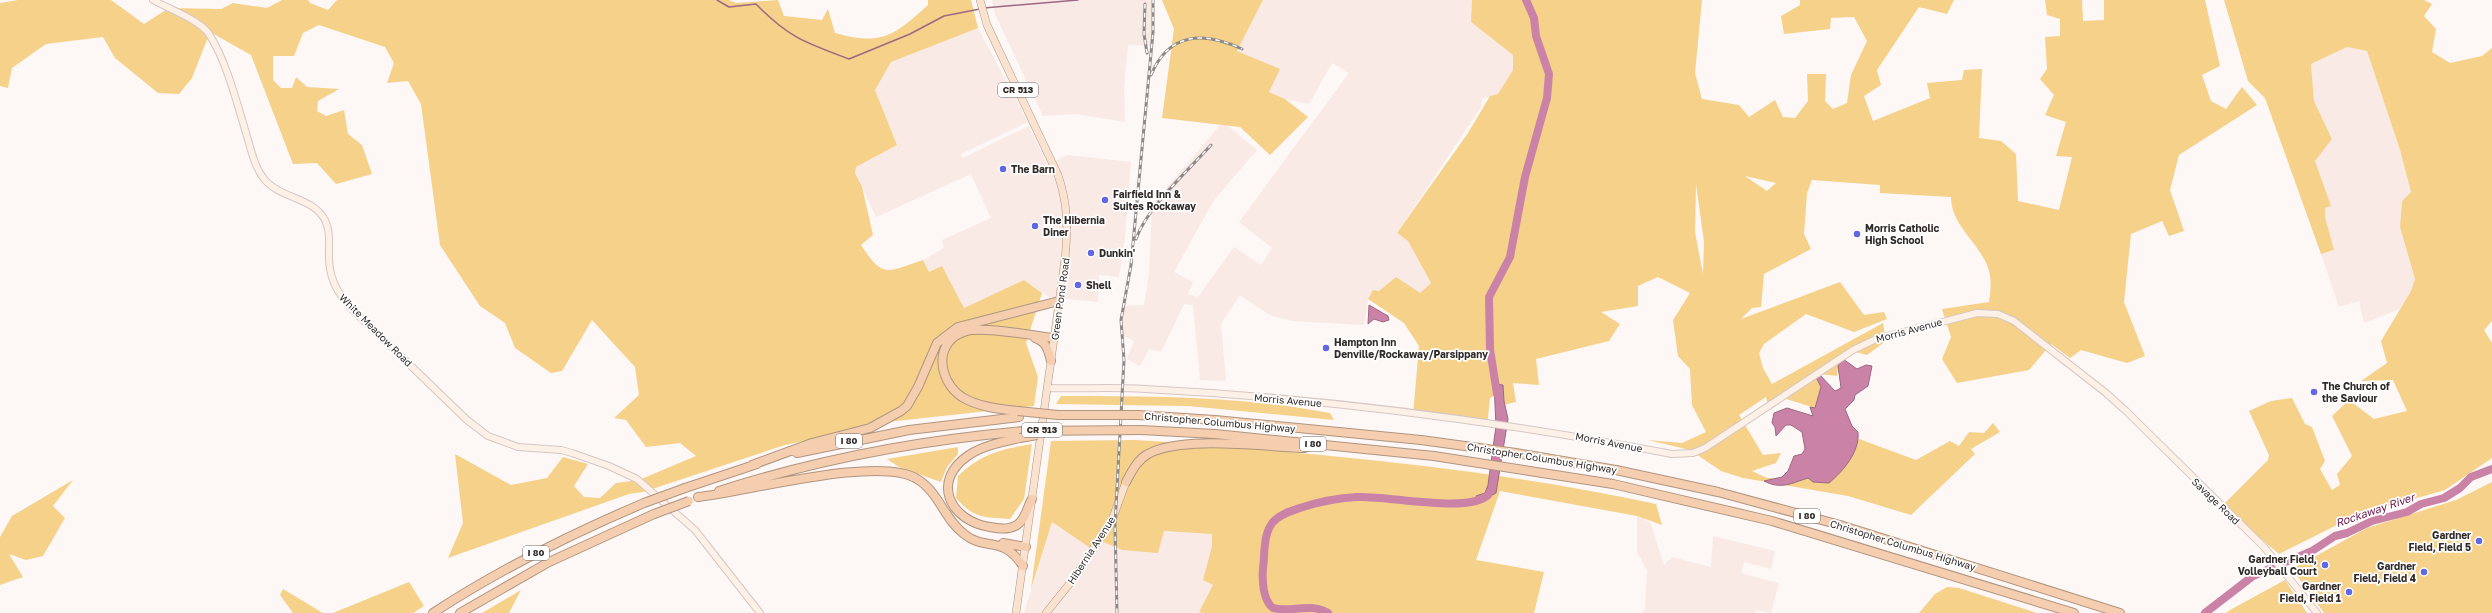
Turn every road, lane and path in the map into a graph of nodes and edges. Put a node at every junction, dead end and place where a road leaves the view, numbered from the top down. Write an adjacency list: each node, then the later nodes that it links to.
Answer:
1 (153, 0): 21 (street, White Meadow Road)
2 (980, 0): 3 (main road, Green Pond Road / CR 513)
3 (1060, 301): 5 (main road, Green Pond Road / CR 513); 12 (highway)
4 (1028, 336): 5 (highway); 6 (highway); 9 (highway)
5 (1054, 338): 6 (main road, Green Pond Road / CR 513)
6 (1051, 361): 7 (main road, Green Pond Road / CR 513)
7 (1047, 388): 8 (street, Morris Avenue); 15 (main road, Green Pond Road / CR 513)
8 (2108, 395): 26 (street, Savage Road)
9 (1018, 414): 12 (highway, I 80); 25 (highway, Christopher Columbus Highway / I 80, bridge)
10 (1023, 435): 11 (highway, Christopher Columbus Highway / I 80, bridge); 14 (highway, I 80); 15 (highway)
11 (1383, 450): 13 (highway); 24 (highway, Christopher Columbus Highway / I 80)
12 (752, 465): 19 (highway, I 80, bridge)
13 (1126, 482): 23 (main road, Hibernia Avenue)
14 (698, 497): 16 (highway); 20 (highway, I 80, bridge)
15 (1032, 499): 17 (main road, Green Pond Road / CR 513)
16 (996, 544): 17 (highway); 18 (highway)
17 (1026, 547): 18 (main road, Green Pond Road / CR 513)
18 (1023, 566): 22 (main road, Green Pond Road / CR 513)
19 (433, 613)
20 (460, 613)
21 (760, 613)
22 (1016, 613)
23 (1046, 613)
24 (2074, 613)
25 (2120, 613)
26 (2317, 613)

